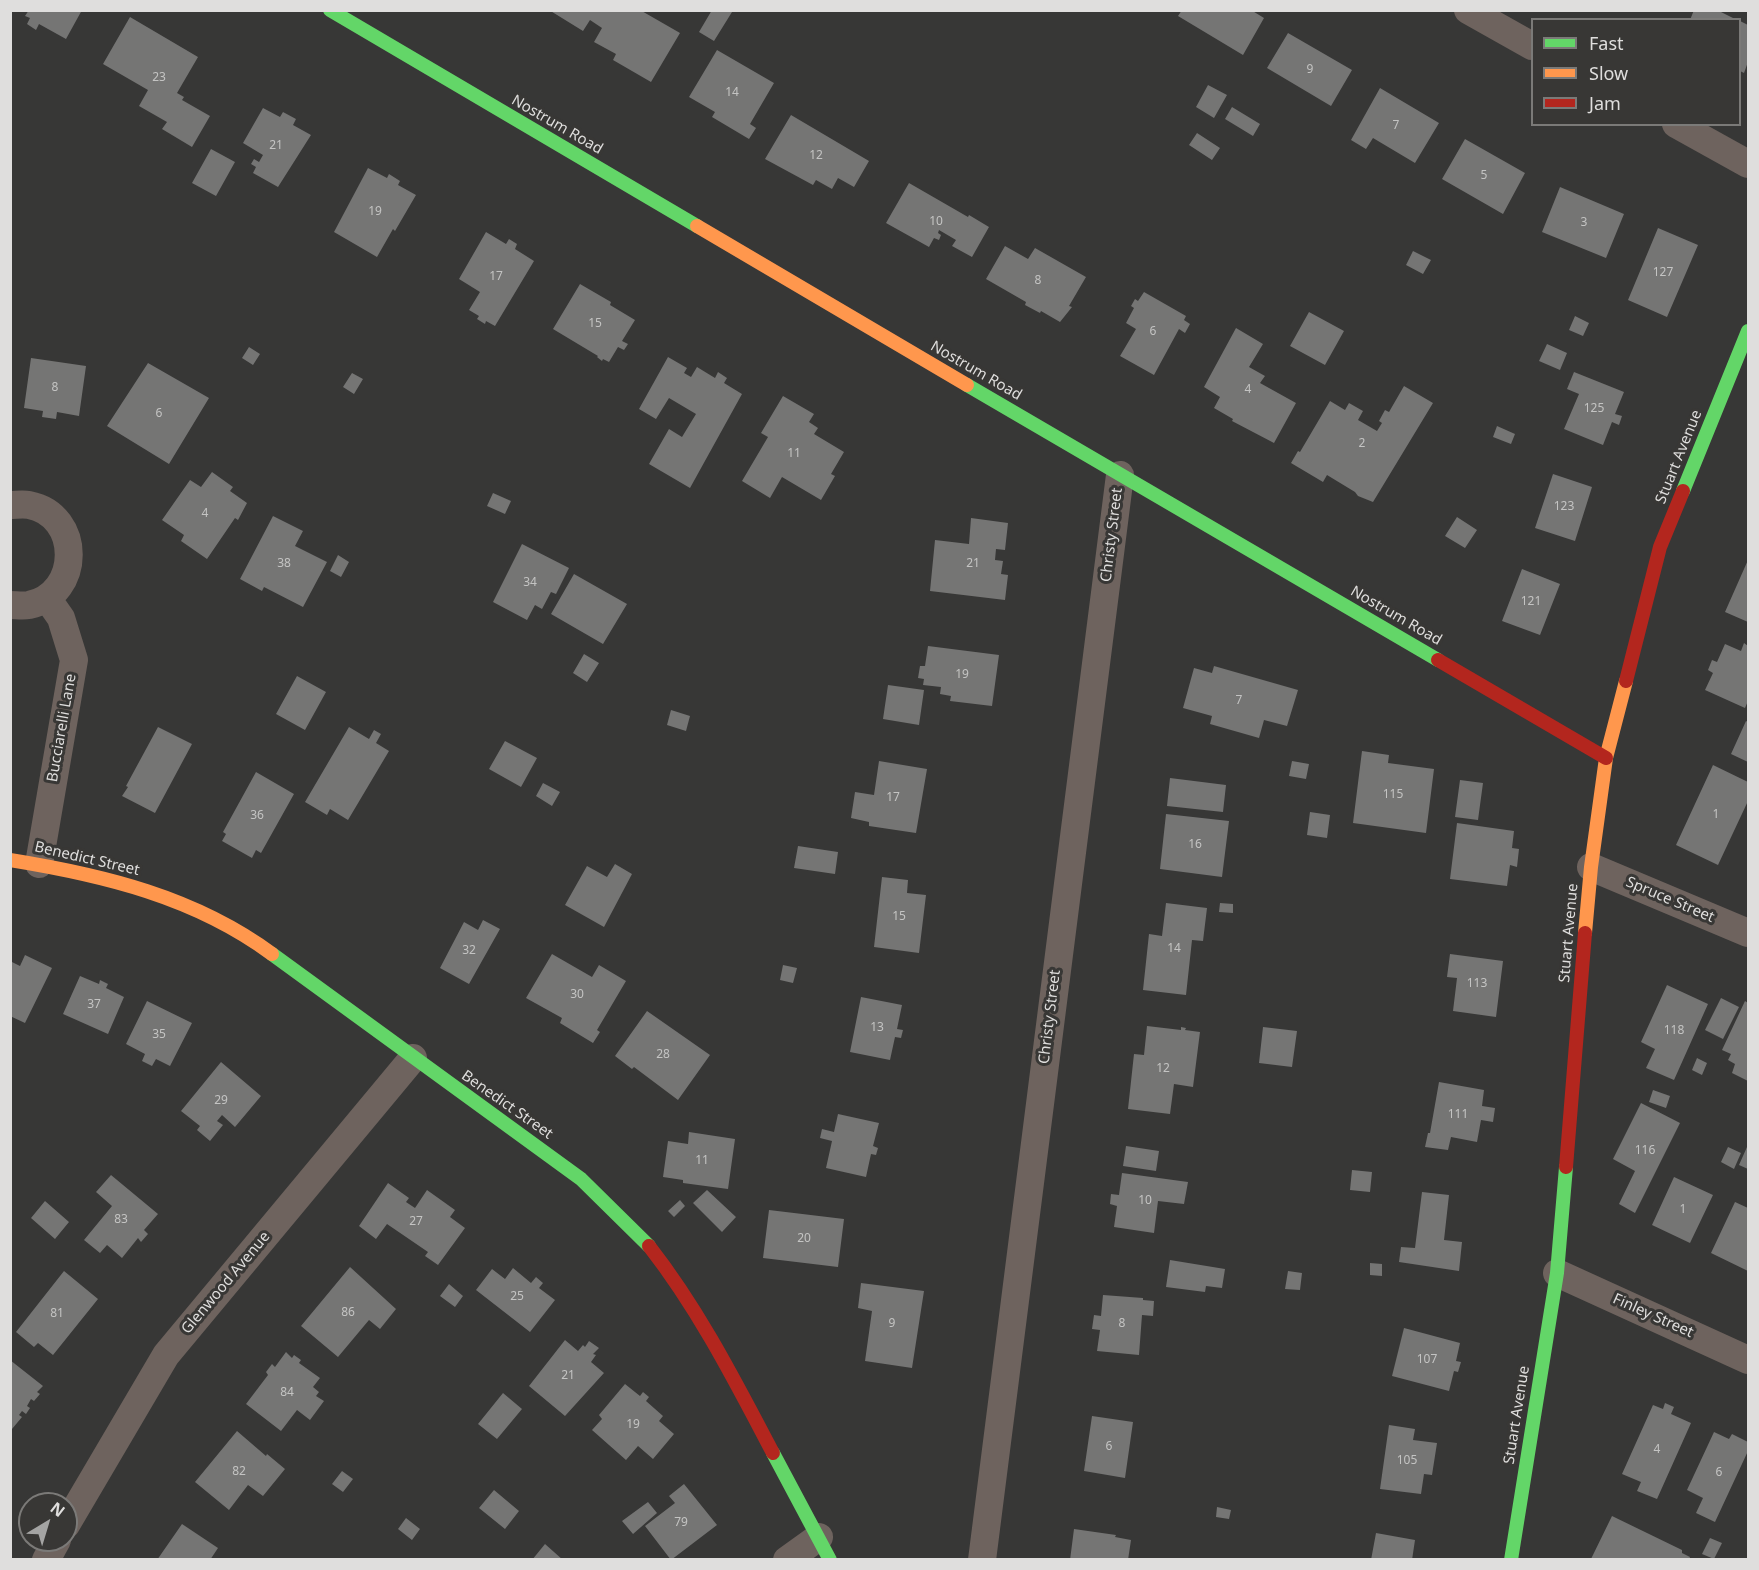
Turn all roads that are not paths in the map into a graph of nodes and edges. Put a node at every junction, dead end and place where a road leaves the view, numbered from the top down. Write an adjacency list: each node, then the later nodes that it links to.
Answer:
1 (330, 10): 7 (street, Nostrum Road)
2 (1468, 10): 3 (street)
3 (1531, 45)
4 (1680, 126): 5 (street)
5 (1749, 164)
6 (1749, 331): 11 (street, Stuart Avenue)
7 (1120, 475): 11 (street, Nostrum Road); 22 (street, Christy Street)
8 (10, 505): 9 (street)
9 (47, 598): 10 (street); 13 (street, Bucciarelli Lane)
10 (10, 605)
11 (1606, 758): 14 (street, Stuart Avenue)
12 (10, 860): 13 (street, Benedict Street)
13 (39, 864): 16 (street, Benedict Street)
14 (1591, 867): 15 (street, Spruce Street); 17 (street, Stuart Avenue)
15 (1749, 933)
16 (413, 1058): 19 (street, Glenwood Avenue); 20 (street, Benedict Street)
17 (1557, 1273): 18 (street, Finley Street); 23 (street, Stuart Avenue)
18 (1749, 1360)
19 (78, 1505)
20 (824, 1548): 21 (street)
21 (787, 1560)
22 (982, 1560)
23 (1511, 1560)

